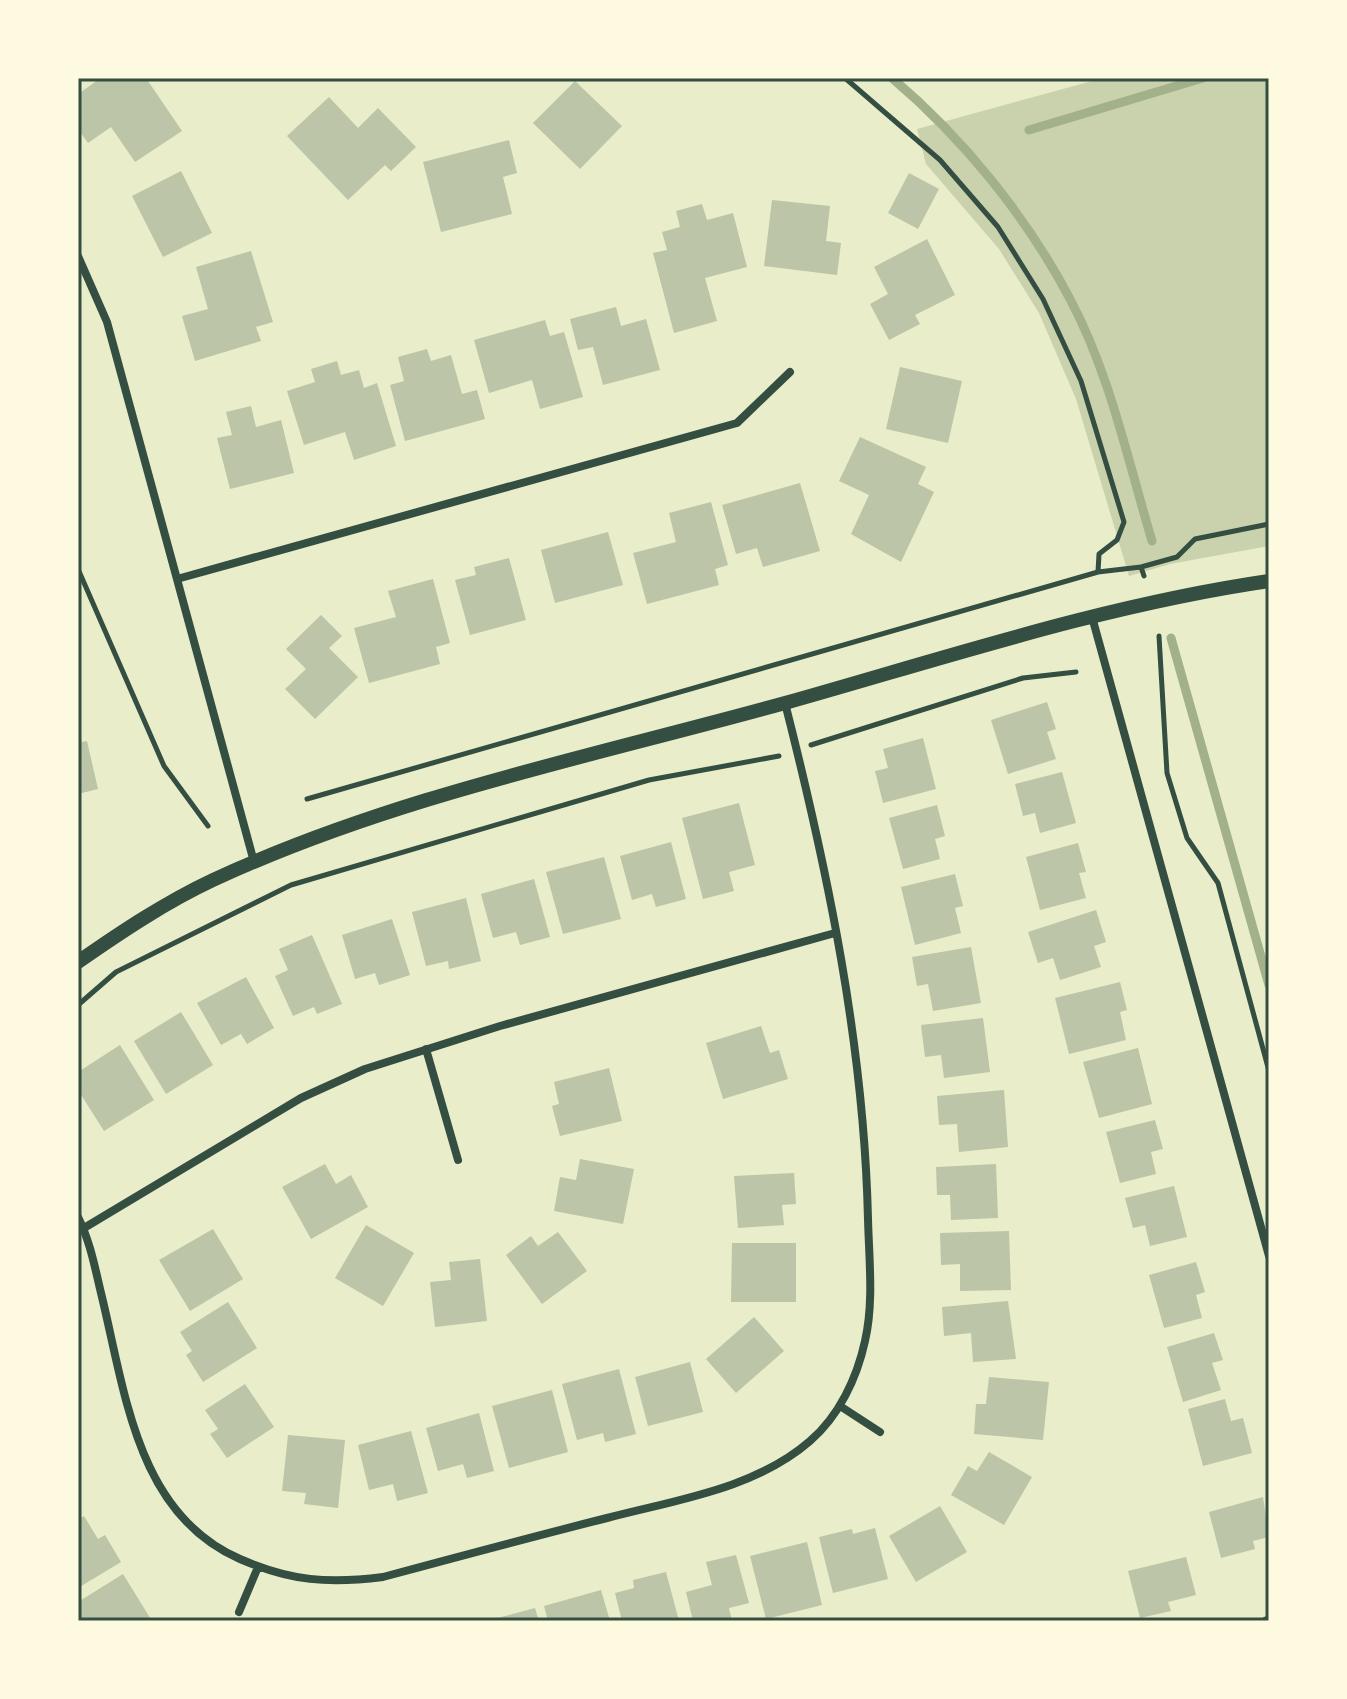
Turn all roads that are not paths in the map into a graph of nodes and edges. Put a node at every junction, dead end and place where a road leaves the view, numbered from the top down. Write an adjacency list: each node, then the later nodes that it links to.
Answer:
1 (78, 256): 3 (street)
2 (790, 372): 3 (street)
3 (177, 579): 7 (street)
4 (1269, 581): 5 (street)
5 (1092, 617): 6 (street); 14 (street)
6 (785, 703): 7 (street); 8 (street)
7 (254, 862): 9 (street)
8 (835, 933): 10 (street); 15 (street)
9 (78, 962)
10 (426, 1049): 11 (street); 13 (street)
11 (458, 1160)
12 (78, 1217): 13 (street)
13 (84, 1228): 17 (street)
14 (1269, 1256)
15 (840, 1406): 16 (street); 17 (street)
16 (880, 1432)
17 (258, 1567): 18 (street)
18 (239, 1612)

